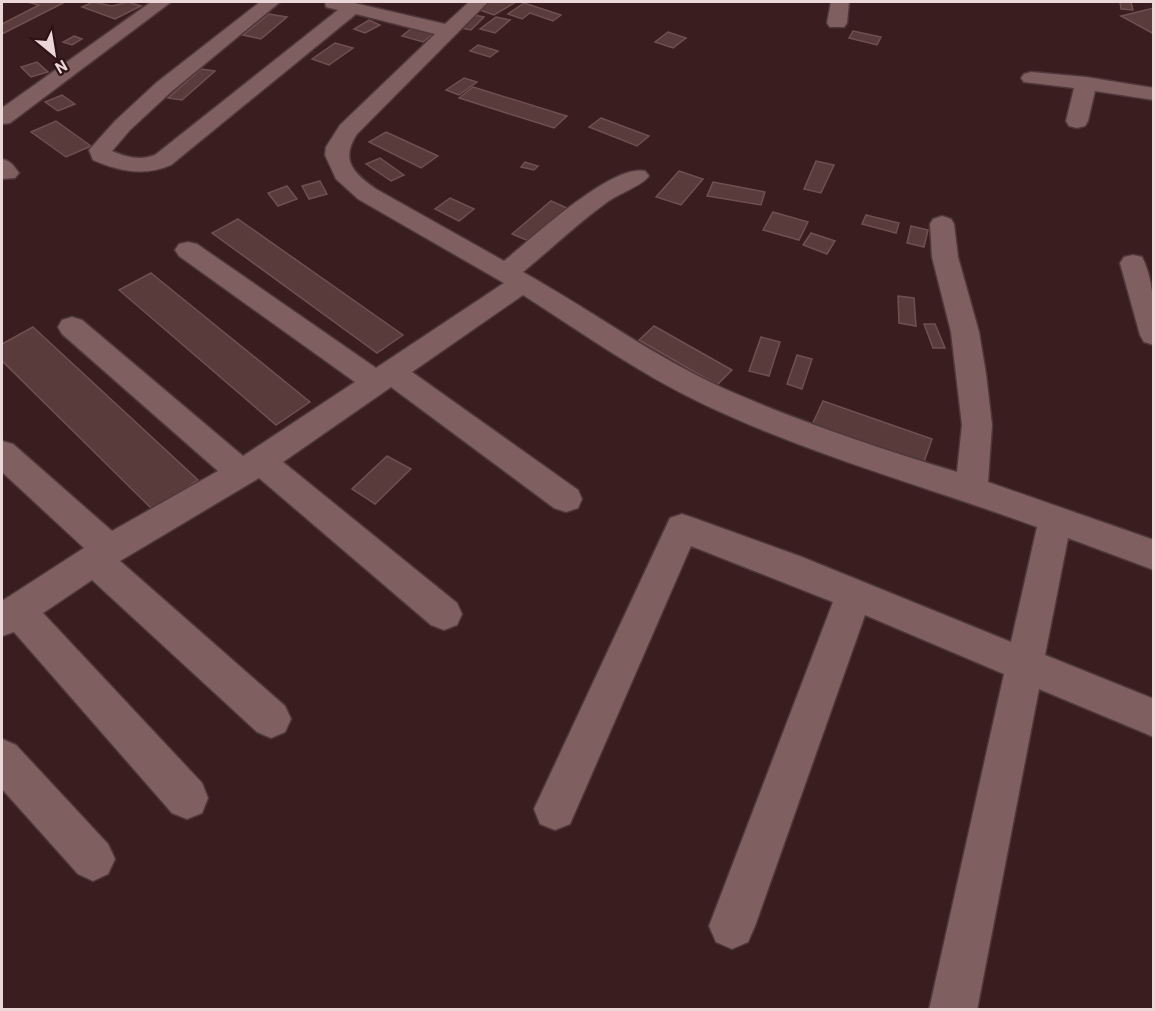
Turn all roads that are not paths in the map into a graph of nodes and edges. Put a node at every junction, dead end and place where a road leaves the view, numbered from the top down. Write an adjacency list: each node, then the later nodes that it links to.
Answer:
1 (162, 2): 12 (street)
2 (271, 2): 6 (street)
3 (328, 2): 6 (street)
4 (479, 2): 8 (street)
5 (840, 2): 7 (street)
6 (352, 8): 8 (street)
7 (837, 23)
8 (448, 31): 18 (street)
9 (1030, 78): 10 (street)
10 (1086, 83): 11 (street); 13 (street)
11 (1154, 94)
12 (2, 118)
13 (1077, 121)
14 (637, 176): 18 (street)
15 (942, 224): 24 (street)
16 (188, 250): 21 (street)
17 (1133, 263): 20 (street)
18 (513, 278): 21 (street); 24 (street)
19 (72, 327): 23 (street)
20 (1154, 335)
21 (385, 378): 23 (street); 25 (street)
22 (2, 453): 27 (street)
23 (251, 467): 27 (street); 30 (street)
24 (972, 489): 26 (street)
25 (566, 499)
26 (1055, 520): 28 (street); 32 (street)
27 (101, 555): 31 (street); 34 (street)
28 (1154, 555)
29 (854, 595): 32 (street); 37 (street); 39 (street)
30 (444, 614)
31 (9, 615): 36 (street)
32 (1024, 667): 33 (street); 40 (street)
33 (1154, 718)
34 (271, 719)
35 (2, 759): 38 (street)
36 (187, 798)
37 (555, 809)
38 (93, 859)
39 (732, 926)
40 (952, 1010)

